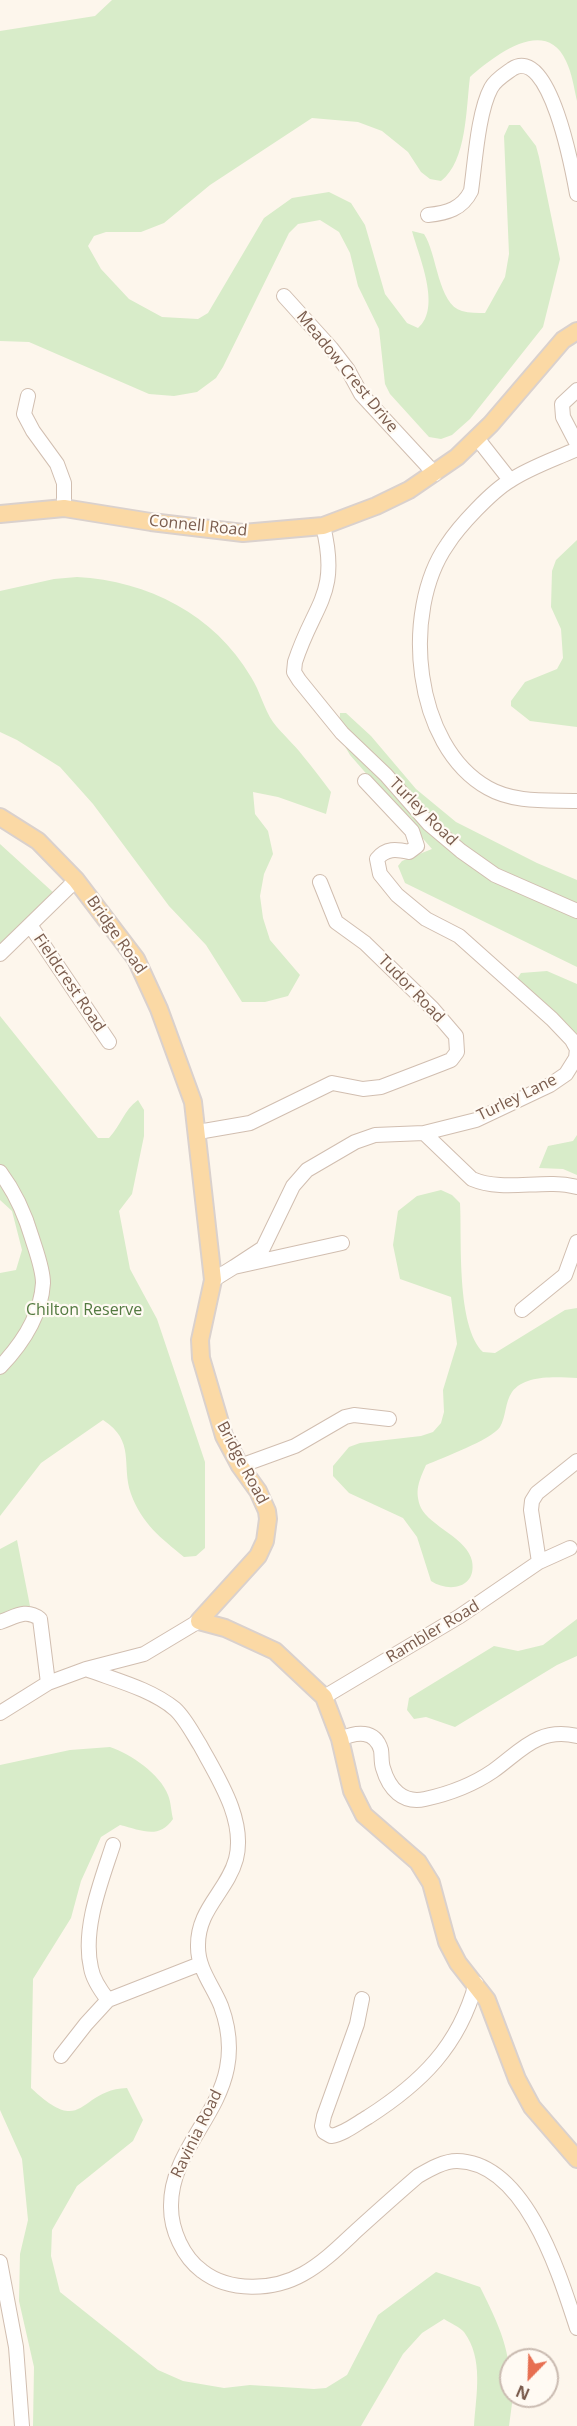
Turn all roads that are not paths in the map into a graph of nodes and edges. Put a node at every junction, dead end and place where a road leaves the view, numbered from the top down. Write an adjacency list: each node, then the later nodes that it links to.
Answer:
1 (577, 194): 2 (street)
2 (428, 215)
3 (284, 296): 10 (street, Meadow Crest Drive)
4 (577, 331): 7 (main road, Connell Road)
5 (577, 390): 8 (street)
6 (27, 396): 12 (street)
7 (477, 438): 10 (main road, Connell Road); 11 (street)
8 (577, 444)
9 (577, 449): 11 (street)
10 (435, 474): 14 (main road, Connell Road)
11 (510, 480): 16 (street)
12 (64, 508): 13 (main road, Connell Road); 14 (main road, Connell Road)
13 (0, 514)
14 (323, 526): 20 (street, Turley Road)
15 (365, 782): 25 (street, Turley Lane)
16 (577, 801)
17 (0, 817): 18 (main road, Bridge Road)
18 (76, 880): 21 (street); 24 (main road, Bridge Road)
19 (320, 882): 24 (street, Tudor Road)
20 (577, 911)
21 (30, 925): 22 (street); 23 (street, Fieldcrest Road)
22 (0, 954)
23 (109, 1042)
24 (198, 1132): 31 (main road, Bridge Road)
25 (424, 1133): 27 (street); 30 (street, Turley Lane)
26 (0, 1172): 33 (street)
27 (577, 1187)
28 (577, 1242): 32 (street)
29 (342, 1243): 30 (street)
30 (234, 1267): 31 (street)
31 (213, 1280): 36 (main road, Bridge Road)
32 (522, 1310)
33 (0, 1367)
34 (389, 1419): 36 (street)
35 (577, 1461): 38 (street)
36 (240, 1466): 39 (main road, Bridge Road)
37 (570, 1548): 38 (street, Rambler Road)
38 (540, 1562): 43 (street, Rambler Road)
39 (199, 1621): 41 (street, Bridge Road); 43 (main road)
40 (0, 1622): 42 (street)
41 (86, 1669): 42 (street, Bridge Road); 48 (street, Ravinia Road)
42 (48, 1683): 44 (street, Bridge Road)
43 (324, 1697): 46 (main road)
44 (0, 1713)
45 (577, 1736): 46 (street)
46 (340, 1739): 49 (main road)
47 (113, 1845): 51 (street)
48 (200, 1964): 51 (street); 55 (street, Ravinia Road)
49 (476, 1983): 50 (street); 53 (main road)
50 (362, 1999)
51 (108, 2000): 52 (street)
52 (61, 2056)
53 (577, 2159)
54 (0, 2262): 56 (street)
55 (577, 2328)
56 (22, 2426)

